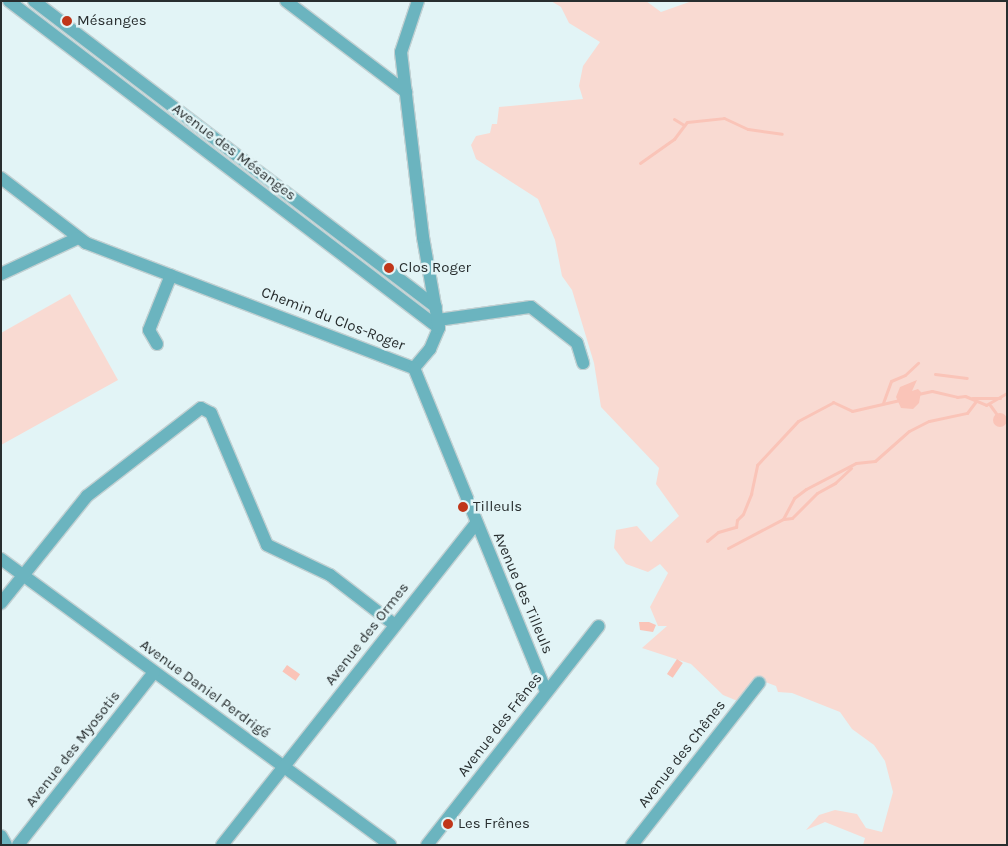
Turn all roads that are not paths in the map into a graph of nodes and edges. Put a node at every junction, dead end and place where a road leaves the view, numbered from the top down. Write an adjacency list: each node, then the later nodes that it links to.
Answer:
1 (9, 1): 10 (street, Avenue des Mésanges)
2 (34, 1): 10 (street, Avenue des Mésanges)
3 (286, 1): 5 (street)
4 (418, 1): 5 (street)
5 (406, 92): 10 (street)
6 (1, 178): 7 (street, Chemin du Clos-Roger)
7 (78, 238): 8 (street); 9 (street, Chemin du Clos-Roger)
8 (1, 274)
9 (171, 275): 11 (street); 13 (street, Chemin du Clos-Roger)
10 (437, 318): 12 (street); 13 (street, Chemin du Clos-Roger)
11 (157, 344)
12 (582, 363)
13 (414, 368): 14 (street, Avenue des Tilleuls)
14 (476, 523): 18 (street, Avenue des Ormes); 22 (street, Avenue des Tilleuls)
15 (1, 559): 16 (street, Avenue Daniel Perdrigé)
16 (25, 577): 17 (street); 18 (street); 20 (street, Avenue Daniel Perdrigé)
17 (1, 603)
18 (395, 625): 23 (street, Avenue des Ormes)
19 (598, 626): 22 (street, Avenue des Frênes)
20 (154, 672): 23 (street, Avenue Daniel Perdrigé); 26 (street, Avenue des Myosotis)
21 (759, 683): 30 (street, Avenue des Chênes)
22 (546, 692): 29 (street, Avenue des Frênes)
23 (284, 766): 27 (street, Avenue des Ormes); 28 (street, Avenue Daniel Perdrigé)
24 (1, 836): 25 (street)
25 (6, 845)
26 (18, 845)
27 (222, 845)
28 (390, 845)
29 (427, 845)
30 (632, 845)

